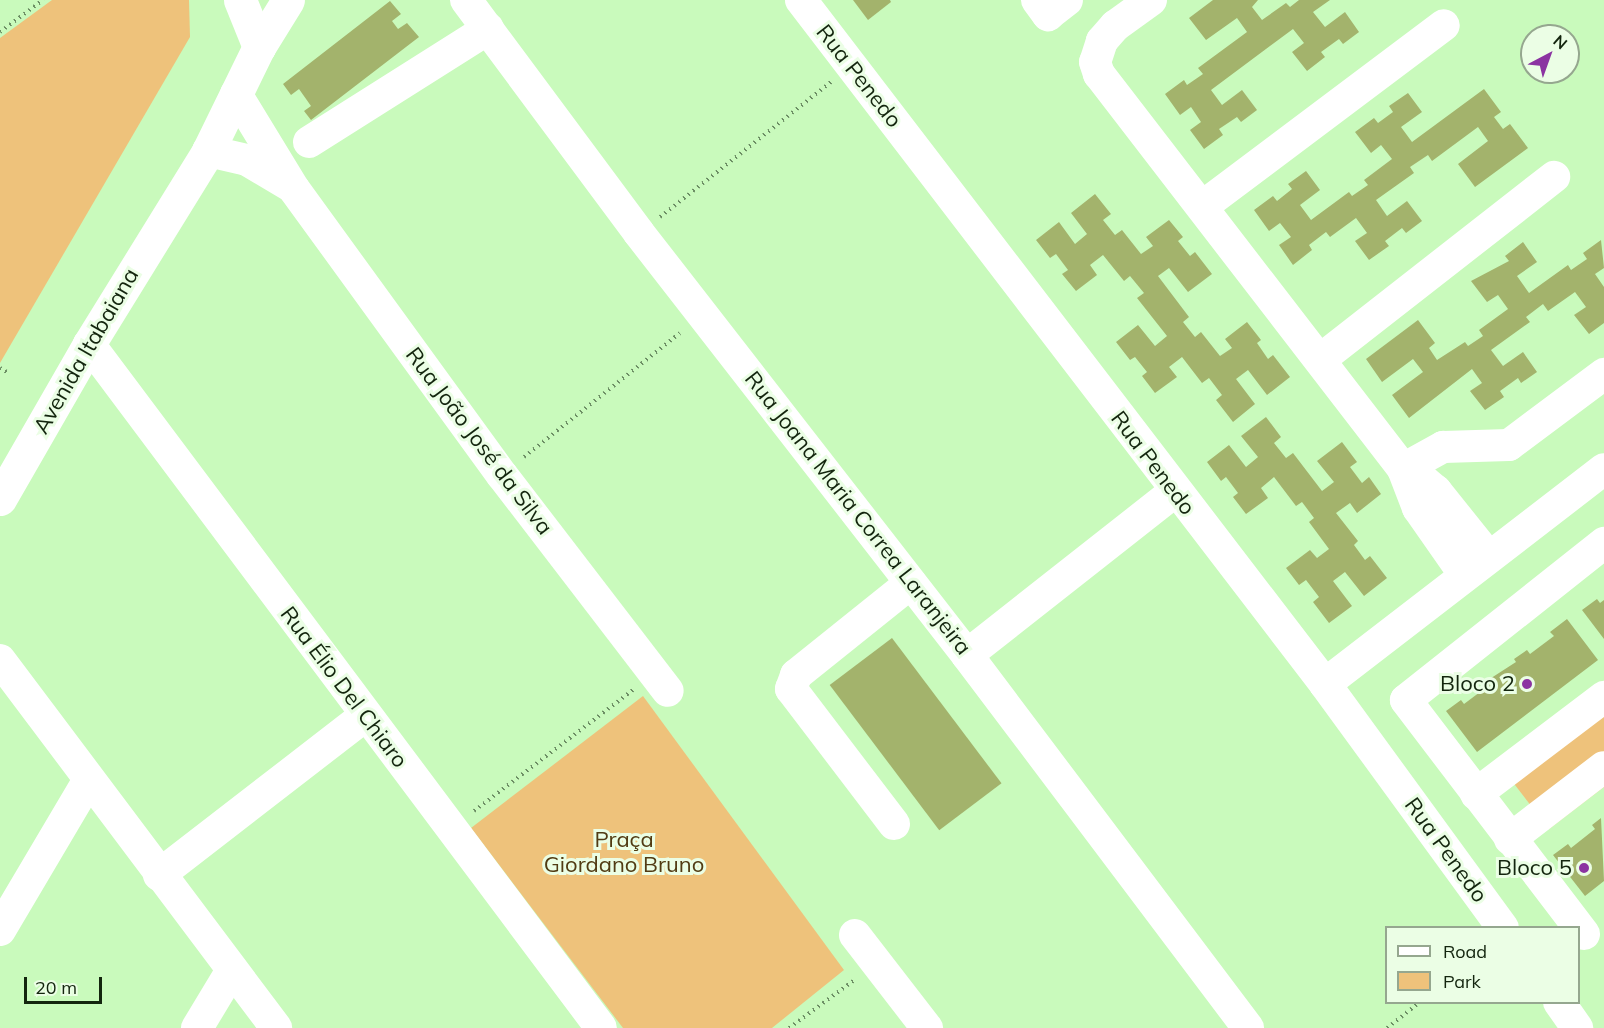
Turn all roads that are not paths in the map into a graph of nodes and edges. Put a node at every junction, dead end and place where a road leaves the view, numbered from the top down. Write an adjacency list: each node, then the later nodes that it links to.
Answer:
1 (240, 0): 10 (main road)
2 (288, 0): 10 (main road, Avenida Itabaiana)
3 (466, 0): 9 (street, Rua Joana Maria Correa Laranjeira)
4 (801, 0): 22 (street, Rua Penedo)
5 (1037, 0): 6 (street)
6 (1067, 0)
7 (1151, 0): 16 (street)
8 (1444, 25): 16 (street)
9 (488, 29): 12 (street); 26 (street, Rua Joana Maria Correa Laranjeira)
10 (259, 47): 11 (main road, Avenida Itabaiana)
11 (236, 94): 13 (main road, Avenida Itabaiana); 15 (street, Rua João José da Silva)
12 (309, 142)
13 (208, 151): 15 (street, Rua João José da Silva); 17 (main road, Avenida Itabaiana)
14 (1554, 177): 18 (street)
15 (294, 189): 29 (street, Rua João José da Silva)
16 (1203, 206): 18 (street)
17 (89, 344): 23 (main road, Avenida Itabaiana); 32 (street, Rua Élio Del Chiaro)
18 (1321, 359): 21 (street)
19 (1604, 374): 21 (street)
20 (1604, 469): 25 (street)
21 (1407, 474): 25 (street)
22 (1174, 492): 27 (street); 30 (street, Rua Penedo)
23 (0, 499)
24 (1604, 543): 35 (street)
25 (1476, 565): 30 (street)
26 (911, 583): 27 (street, Rua Joana Maria Correa Laranjeira); 36 (street)
27 (967, 655): 49 (street, Rua Joana Maria Correa Laranjeira)
28 (0, 660): 34 (street)
29 (661, 682)
30 (1325, 684): 39 (street, Rua Penedo)
31 (1604, 697): 35 (street)
32 (365, 716): 38 (street); 47 (street, Rua Élio Del Chiaro)
33 (1604, 767): 37 (street)
34 (88, 781): 38 (street); 40 (street)
35 (1476, 794): 37 (street)
36 (894, 824)
37 (1510, 839): 41 (street)
38 (159, 875): 43 (street)
39 (1502, 926)
40 (0, 930)
41 (1589, 931)
42 (855, 935): 48 (street)
43 (232, 970): 45 (street); 46 (street)
44 (1560, 1004): 50 (street)
45 (197, 1028)
46 (276, 1028)
47 (601, 1028)
48 (927, 1028)
49 (1248, 1028)
50 (1577, 1028)

